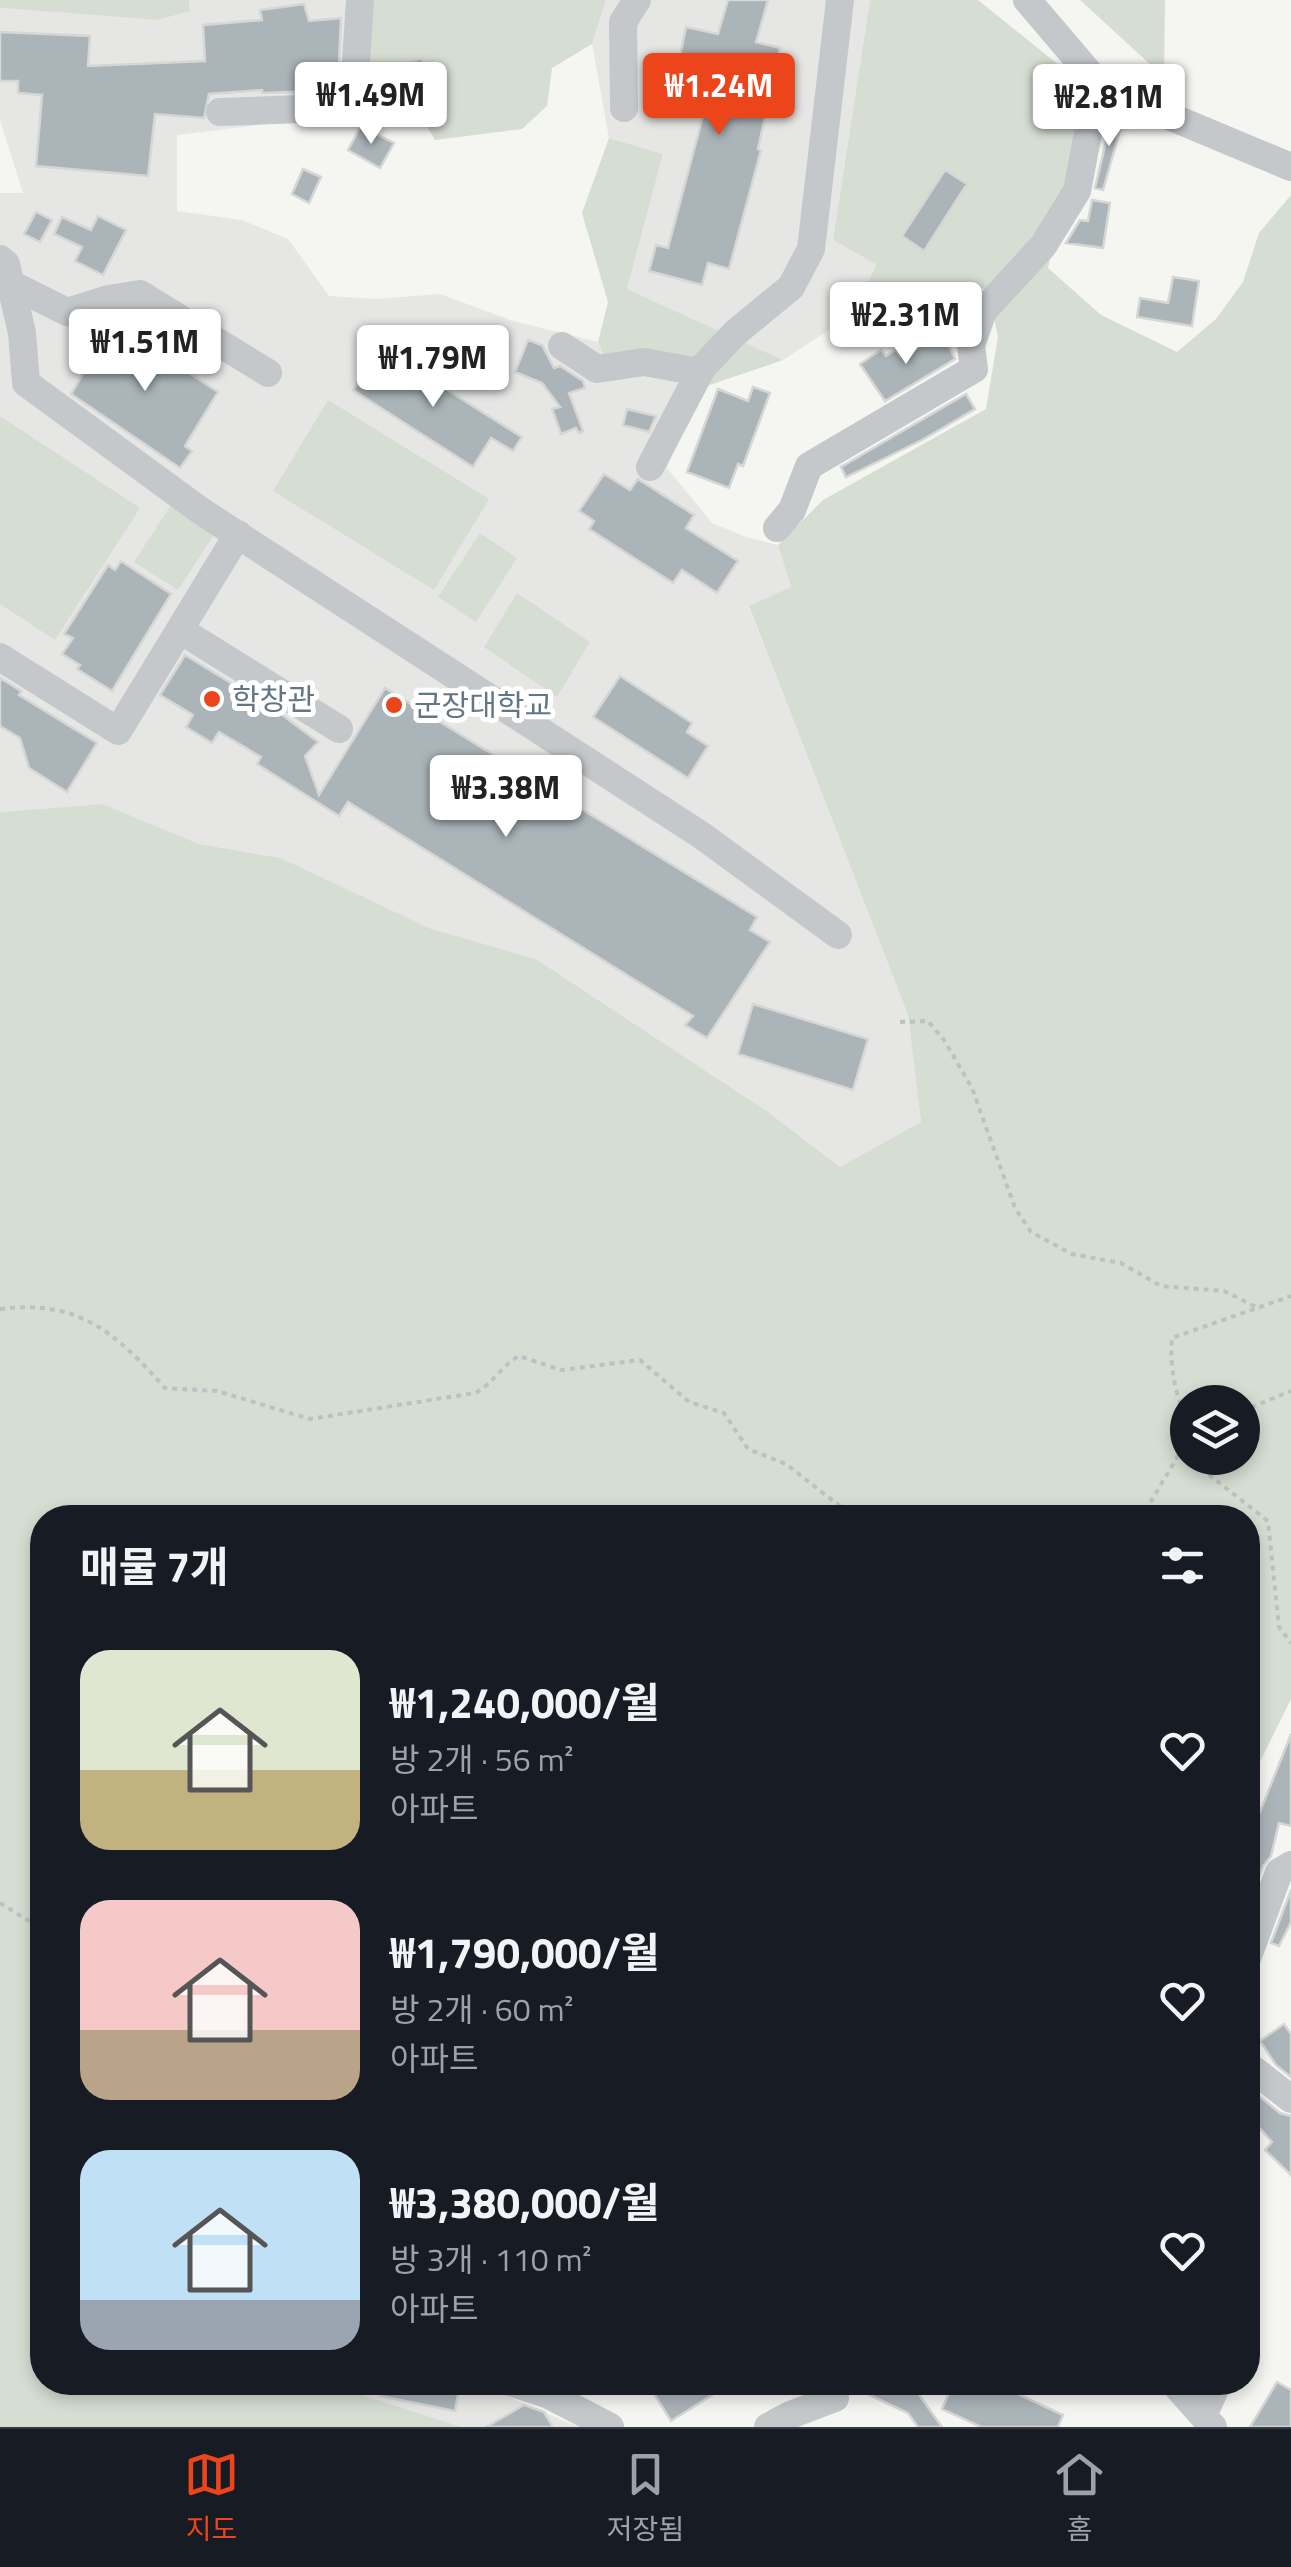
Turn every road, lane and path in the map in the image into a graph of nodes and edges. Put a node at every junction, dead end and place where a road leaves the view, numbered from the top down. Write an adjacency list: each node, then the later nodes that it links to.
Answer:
1 (360, 0): 7 (street)
2 (637, 0): 6 (street)
3 (840, 0): 12 (street)
4 (1027, 0): 5 (street)
5 (1102, 88): 8 (street); 15 (street)
6 (624, 108)
7 (220, 112)
8 (1291, 167)
9 (6, 269): 10 (street); 13 (street)
10 (11, 335): 16 (street)
11 (562, 346): 12 (street)
12 (699, 372): 14 (street)
13 (268, 373)
14 (650, 468)
15 (778, 528)
16 (238, 534): 17 (street); 20 (street)
17 (180, 630): 18 (street); 19 (street)
18 (0, 657)
19 (339, 730)
20 (838, 935)
21 (900, 1022): 24 (path)
22 (1291, 1296): 24 (path)
23 (0, 1309): 30 (path)
24 (1260, 1310): 25 (path)
25 (1175, 1385)
26 (1291, 1391): 27 (path)
27 (1260, 1404)
28 (1170, 1469): 31 (path)
29 (1208, 1475): 32 (path)
30 (838, 1505)
31 (1148, 1505)
32 (1247, 1505)
33 (1260, 1515): 34 (path)
34 (1291, 1643)
35 (1291, 1865): 38 (street)
36 (0, 1902): 37 (path)
37 (30, 1921)
38 (1260, 1923)
39 (1260, 2075): 40 (street)
40 (1291, 2099)
41 (549, 2395): 46 (street)
42 (1184, 2395): 45 (street)
43 (1215, 2395): 45 (street)
44 (835, 2398): 47 (street)
45 (1208, 2422)
46 (610, 2427)
47 (768, 2427)

